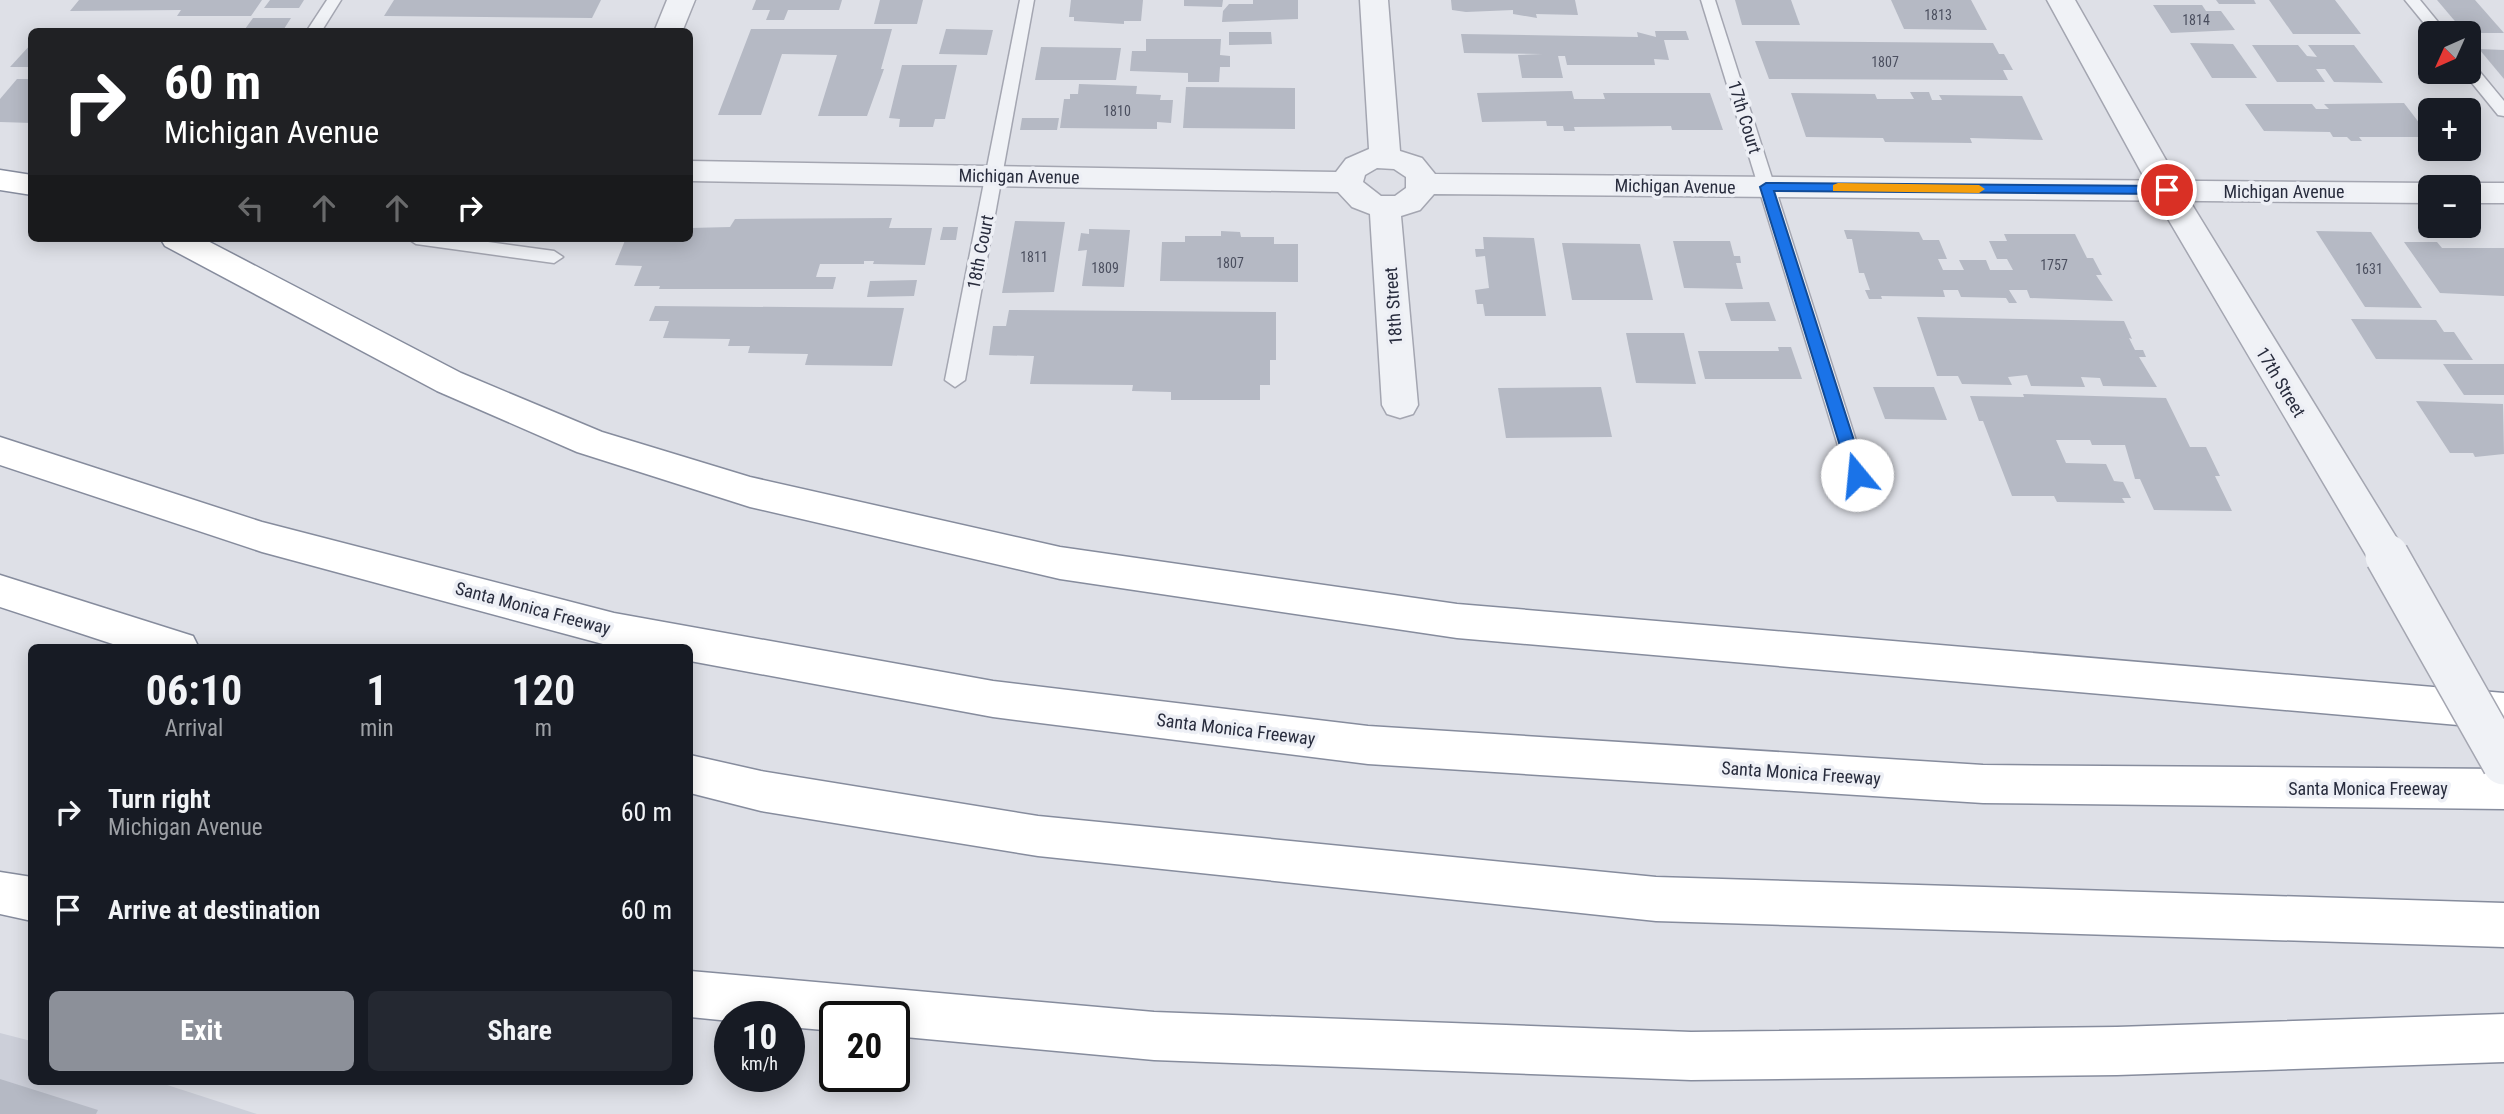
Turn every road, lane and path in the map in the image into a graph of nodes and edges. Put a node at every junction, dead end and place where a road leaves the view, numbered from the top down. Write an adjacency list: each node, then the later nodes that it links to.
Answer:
1 (334, 0): 9 (lane)
2 (681, 0): 10 (street)
3 (1027, 0): 15 (lane, 18th Court)
4 (1374, 0): 13 (street)
5 (1709, 0): 20 (lane, 17th Court)
6 (2061, 0): 21 (street, 17th Street)
7 (2412, 0): 8 (lane)
8 (2430, 21)
9 (316, 28)
10 (670, 28)
11 (2482, 84): 12 (lane)
12 (2504, 111)
13 (1385, 157): 17 (street); 19 (street)
14 (693, 171): 15 (street, Michigan Avenue)
15 (995, 176): 17 (street, Michigan Avenue); 29 (lane, 18th Court)
16 (0, 180): 18 (highway)
17 (1348, 182): 25 (street)
18 (28, 184)
19 (1424, 184): 20 (street, Michigan Avenue); 25 (street)
20 (1766, 187): 21 (street, Michigan Avenue); 32 (lane, 17th Court)
21 (2167, 190): 22 (street, Michigan Avenue); 38 (street, 17th Street, bridge)
22 (2418, 192)
23 (2481, 193): 24 (street)
24 (2504, 193)
25 (1385, 207): 30 (street, 18th Street)
26 (184, 242): 37 (highway)
27 (445, 242): 28 (lane)
28 (554, 257)
29 (955, 380)
30 (1400, 405)
31 (0, 451): 35 (highway, Santa Monica Freeway)
32 (1857, 475)
33 (0, 591): 34 (highway)
34 (167, 644)
35 (691, 644)
36 (693, 644): 40 (highway, Santa Monica Freeway)
37 (2504, 711)
38 (2504, 763)
39 (693, 775): 43 (highway)
40 (2504, 789)
41 (0, 893): 42 (highway)
42 (28, 898)
43 (2504, 925)
44 (693, 994): 45 (highway)
45 (2504, 1038)

